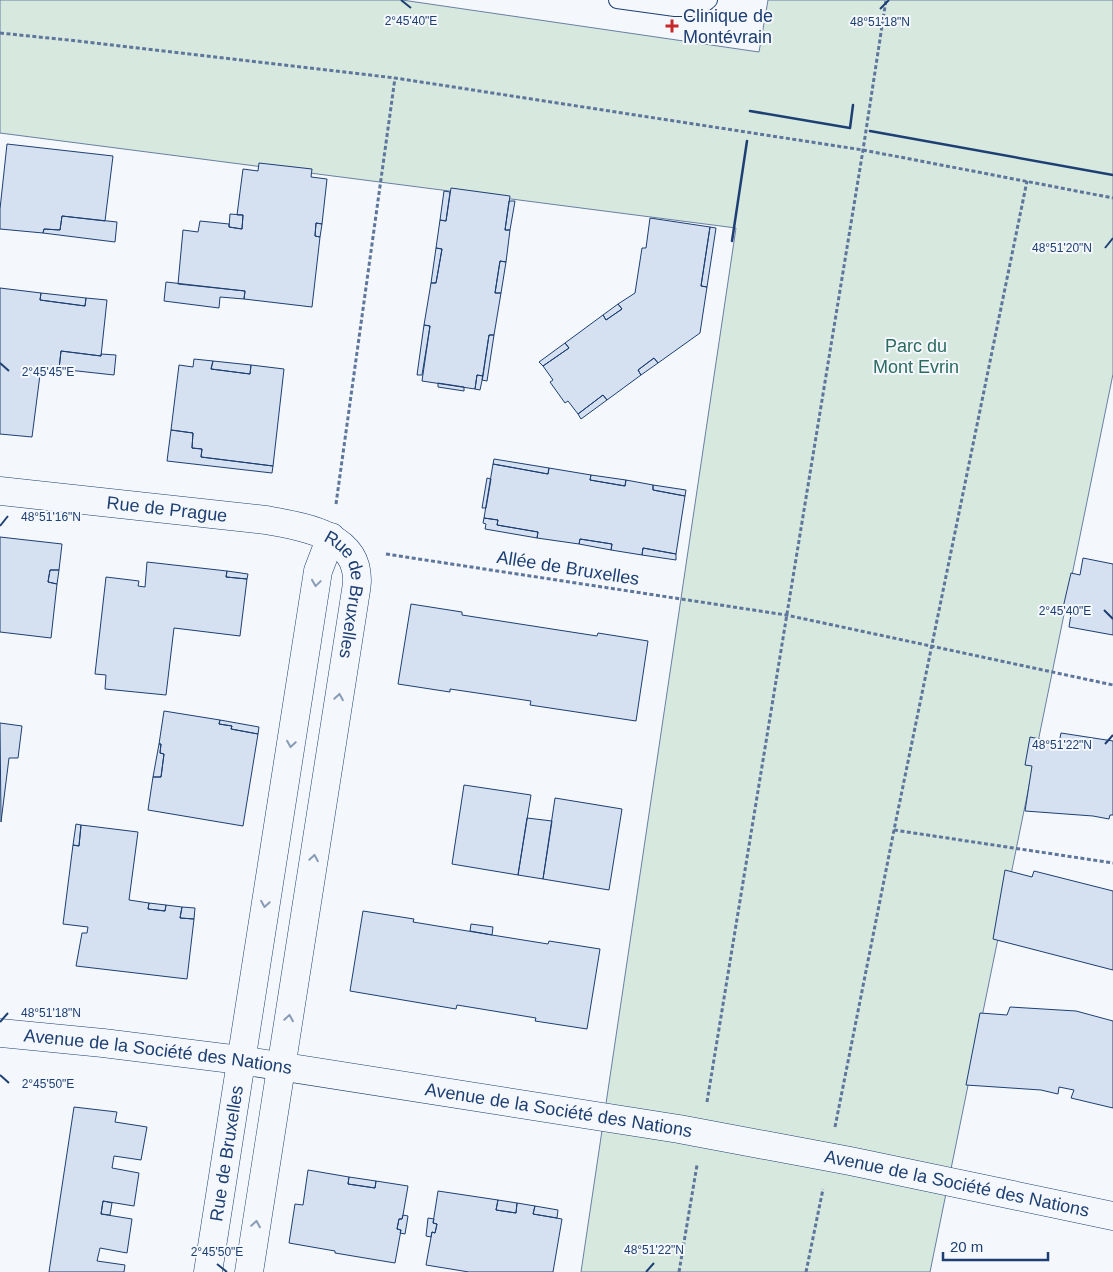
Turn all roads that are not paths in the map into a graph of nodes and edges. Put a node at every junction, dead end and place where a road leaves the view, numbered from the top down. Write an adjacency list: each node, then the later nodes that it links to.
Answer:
1 (617, 0): 2 (lane)
2 (709, 0)
3 (0, 491): 4 (street, Rue de Prague)
4 (339, 543): 6 (street, Rue de Bruxelles, one-way to 6); 7 (street, Rue de Bruxelles, one-way to 4)
5 (0, 1033): 6 (street, Avenue de la Société des Nations)
6 (240, 1060): 7 (street, Avenue de la Société des Nations); 9 (street, Rue de Bruxelles)
7 (282, 1067): 8 (street, Avenue de la Société des Nations); 10 (street, Rue de Bruxelles, one-way to 7)
8 (1113, 1216)
9 (208, 1272)
10 (249, 1272)

